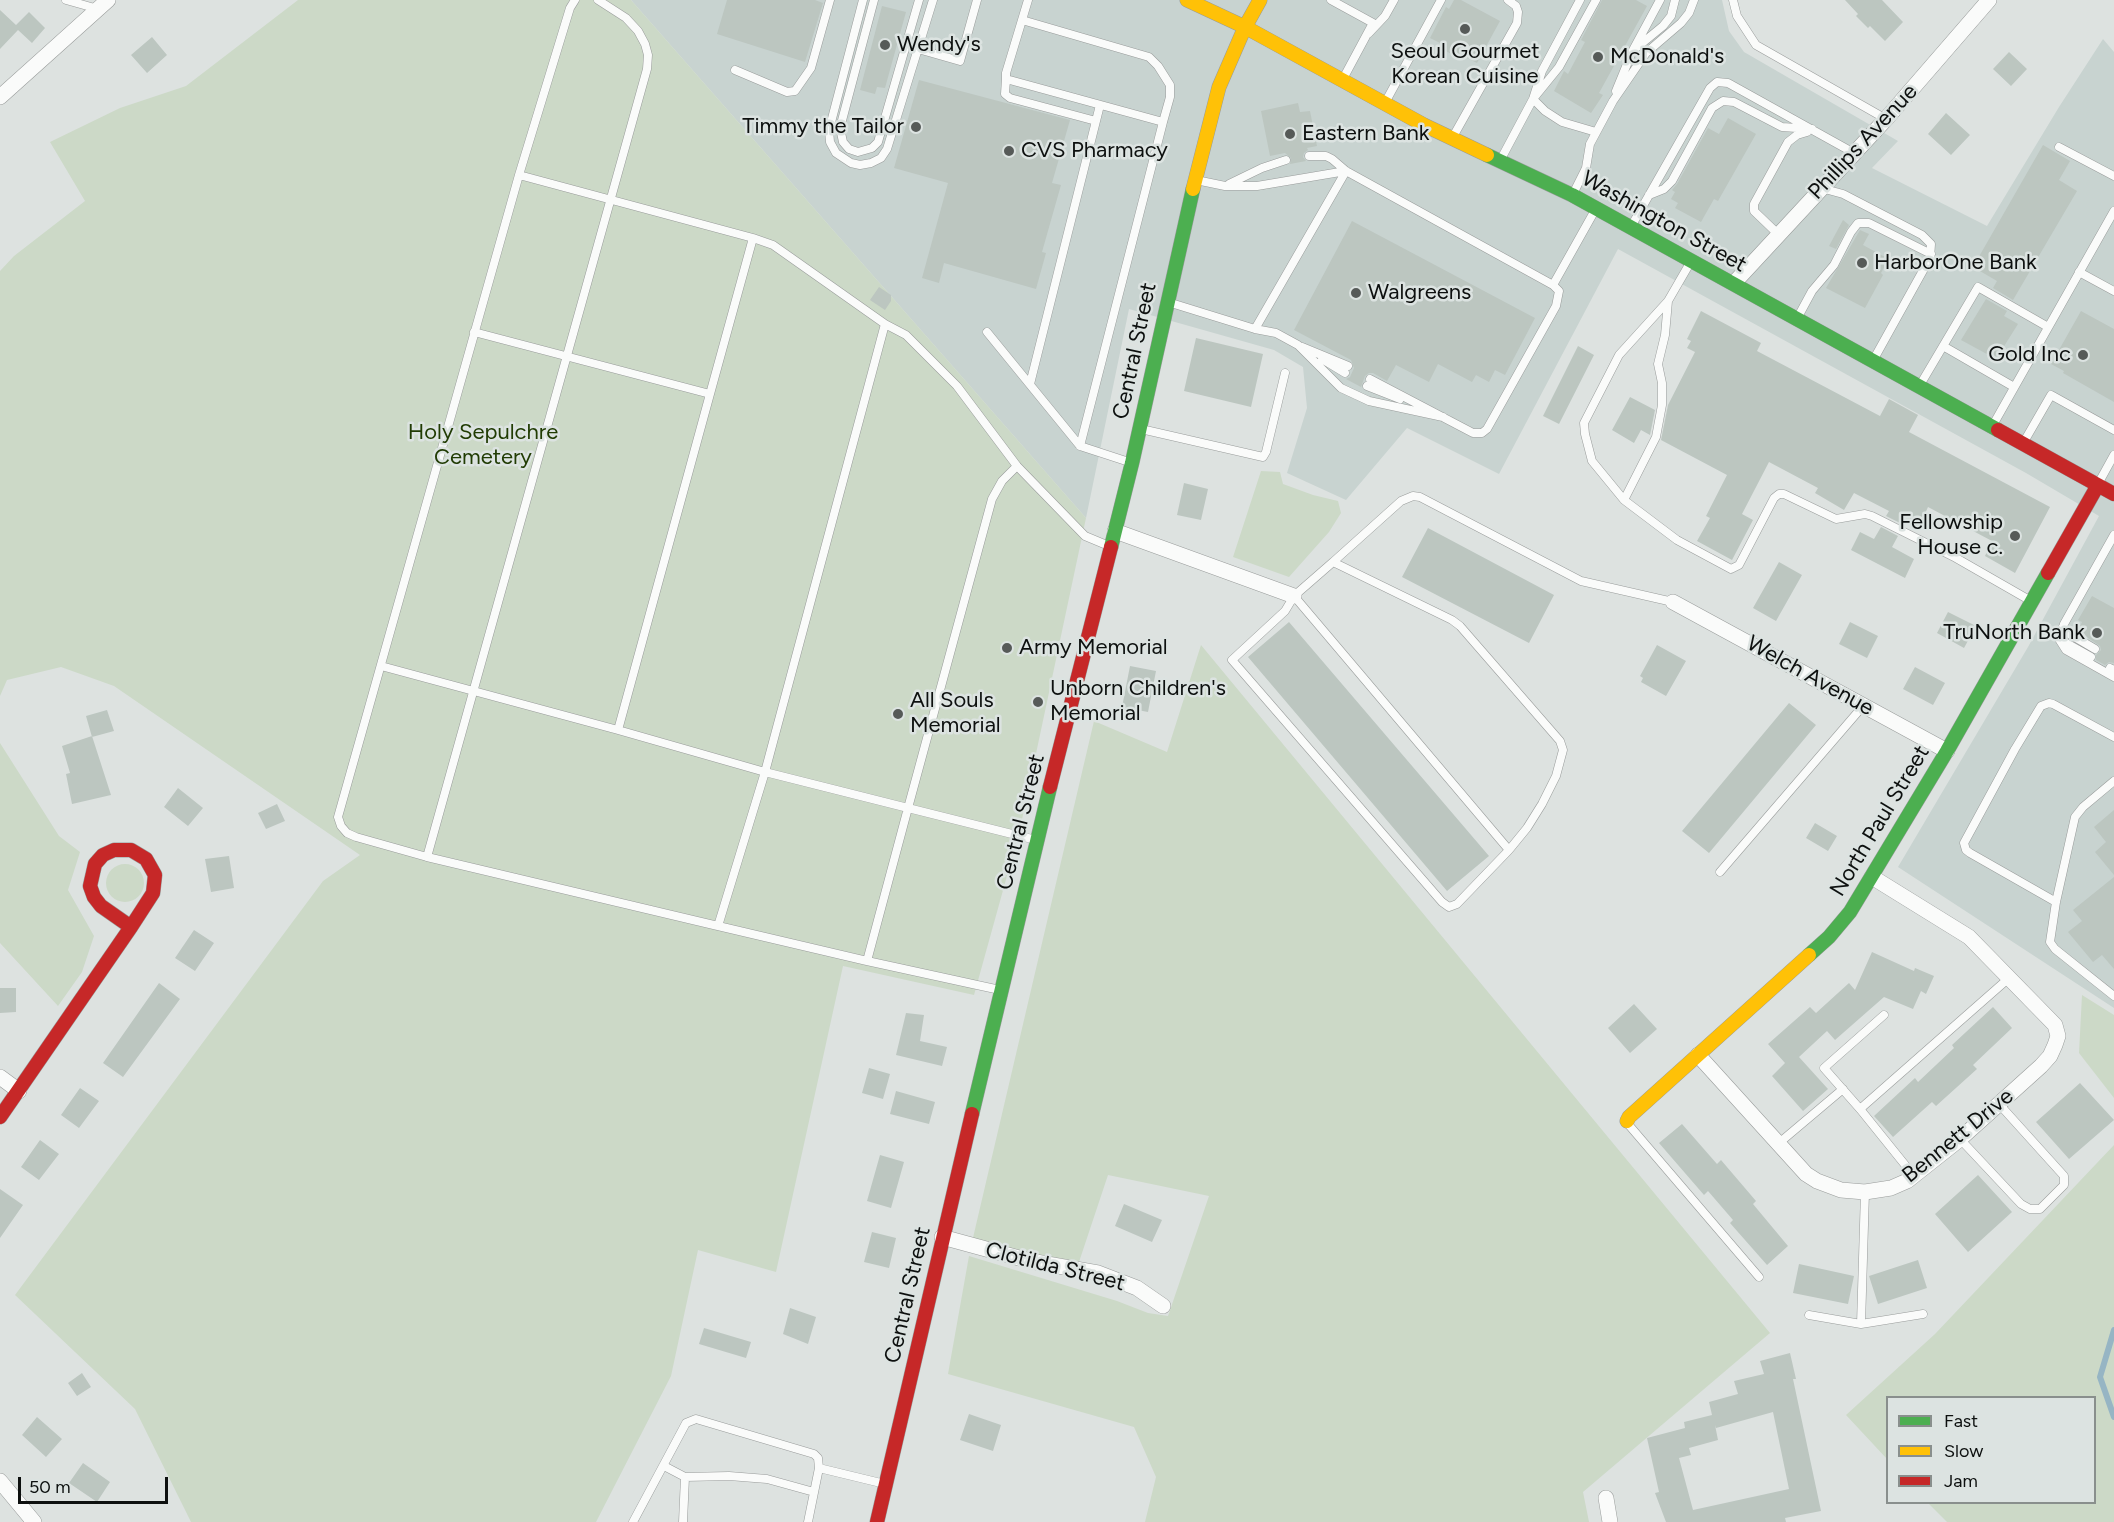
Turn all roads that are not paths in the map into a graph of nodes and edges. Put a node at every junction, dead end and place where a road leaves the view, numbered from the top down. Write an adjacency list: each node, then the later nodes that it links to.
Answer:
1 (66, 0): 24 (lane)
2 (575, 0): 50 (lane)
3 (598, 0): 57 (lane)
4 (830, 0): 30 (lane)
5 (864, 0): 28 (lane)
6 (874, 0): 7 (lane)
7 (919, 0)
8 (933, 0): 28 (lane)
9 (977, 0): 28 (lane)
10 (1028, 0): 25 (lane)
11 (1187, 0): 26 (main road, Washington Street)
12 (1260, 0): 26 (main road, Central Street)
13 (1331, 0): 27 (lane)
14 (1394, 0): 27 (lane)
15 (1441, 0): 36 (lane)
16 (1508, 0): 43 (lane)
17 (1580, 0): 34 (lane)
18 (1596, 0): 34 (lane)
19 (1660, 0): 29 (lane)
20 (1675, 0): 29 (lane)
21 (1694, 0): 35 (lane)
22 (1733, 0): 38 (lane)
23 (1989, 0): 38 (street, Phillips Avenue)
24 (103, 4): 33 (street)
25 (1022, 20): 31 (lane); 40 (lane)
26 (1245, 27): 32 (main road, Washington Street); 52 (main road, Central Street)
27 (1368, 34): 32 (lane)
28 (918, 49)
29 (1632, 52): 35 (lane)
30 (735, 70)
31 (1006, 79): 37 (lane); 39 (lane)
32 (1341, 81): 36 (main road, Washington Street)
33 (0, 97)
34 (1533, 99): 42 (lane); 48 (lane)
35 (1613, 101): 42 (lane)
36 (1384, 104): 43 (main road, Washington Street)
37 (1100, 105): 39 (lane); 40 (lane)
38 (1886, 119): 45 (street, Phillips Avenue)
39 (1096, 122): 84 (lane)
40 (1163, 122): 93 (lane)
41 (1814, 129): 45 (lane); 56 (lane); 56 (lane); 61 (lane)
42 (1596, 132): 55 (lane)
43 (1452, 139): 48 (main road, Washington Street)
44 (2059, 147): 51 (lane)
45 (1854, 153): 54 (street, Phillips Avenue)
46 (1309, 156): 49 (lane)
47 (1286, 160): 53 (lane)
48 (1500, 160): 55 (main road, Washington Street)
49 (1346, 171): 53 (lane); 67 (lane); 74 (lane)
50 (519, 175): 57 (lane); 75 (lane)
51 (2114, 176)
52 (1195, 180): 53 (lane); 70 (main road, Central Street)
53 (1225, 186)
54 (1821, 188): 61 (street, Phillips Avenue); 63 (lane)
55 (1572, 195): 58 (main road, Washington Street)
56 (1649, 195): 60 (lane)
57 (612, 199): 62 (lane); 79 (lane)
58 (1596, 208): 60 (main road, Washington Street); 67 (lane)
59 (2114, 210): 65 (lane)
60 (1630, 227): 64 (main road, Washington Street)
61 (1778, 234): 66 (street, Phillips Avenue)
62 (753, 238): 72 (lane); 87 (lane)
63 (1931, 254): 71 (lane); 80 (lane)
64 (1691, 260): 66 (main road, Washington Street); 69 (lane)
65 (2079, 272): 68 (lane); 73 (lane)
66 (1734, 283): 71 (main road, Washington Street)
67 (1553, 285): 88 (lane)
68 (2114, 291)
69 (1668, 301): 99 (lane); 99 (lane)
70 (1167, 302): 74 (lane); 90 (main road, Central Street)
71 (1797, 320): 80 (main road, Washington Street)
72 (885, 324): 96 (lane); 118 (lane)
73 (2048, 327): 78 (lane); 86 (lane)
74 (1255, 329): 77 (lane)
75 (474, 332): 79 (lane); 111 (lane)
76 (987, 332): 84 (lane)
77 (1298, 345): 81 (lane); 88 (lane)
78 (1943, 346): 85 (lane); 86 (lane)
79 (567, 356): 87 (lane); 113 (lane)
80 (1873, 361): 85 (main road, Washington Street)
81 (1346, 369)
82 (1285, 373): 90 (lane)
83 (1369, 382): 88 (lane)
84 (1030, 384): 93 (lane)
85 (1919, 386): 89 (main road, Washington Street)
86 (2014, 387): 89 (lane)
87 (710, 394): 115 (lane)
88 (1443, 417)
89 (1992, 426): 92 (main road, Washington Street)
90 (1140, 429): 95 (main road, Central Street)
91 (2114, 430): 92 (lane)
92 (2023, 444): 97 (main road, Washington Street)
93 (1080, 446): 95 (lane)
94 (2114, 455): 97 (lane)
95 (1132, 463): 100 (main road, Central Street)
96 (1017, 466): 102 (lane); 120 (lane)
97 (2097, 485): 98 (main road, Washington Street); 106 (main road, North Paul Street)
98 (2114, 494)
99 (1624, 500): 106 (lane)
100 (1115, 531): 102 (main road, Central Street); 104 (street)
101 (2114, 535): 107 (lane)
102 (1111, 547): 121 (main road, Central Street)
103 (1333, 562): 104 (lane); 105 (lane); 122 (lane)
104 (1294, 596): 122 (lane); 122 (lane)
105 (1673, 602): 114 (street, Welch Avenue)
106 (2032, 602): 117 (main road, North Paul Street)
107 (2061, 629): 108 (lane); 109 (lane)
108 (2059, 639): 110 (lane); 112 (lane)
109 (2095, 649)
110 (2091, 657)
111 (381, 666): 113 (lane); 123 (lane)
112 (2114, 677)
113 (473, 690): 115 (lane); 123 (lane)
114 (1863, 706): 117 (street, Welch Avenue); 124 (lane)
115 (618, 730): 118 (lane)
116 (2114, 737): 126 (lane)
117 (1947, 751): 125 (main road, North Paul Street)
118 (765, 772): 120 (lane); 127 (lane)
119 (2114, 781): 126 (lane)
120 (908, 807): 121 (lane); 129 (lane)
121 (1037, 841): 131 (main road, Central Street)
122 (1509, 850)
123 (427, 857): 127 (lane)
124 (1720, 872)
125 (1872, 878): 130 (street); 134 (main road, North Paul Street)
126 (2056, 902): 132 (lane)
127 (718, 926): 129 (lane)
128 (131, 927): 128 (main road); 137 (main road)
129 (867, 961): 131 (lane)
130 (2008, 978): 138 (street, Bennett Drive); 139 (lane)
131 (1001, 990): 146 (main road, Central Street)
132 (2114, 996)
133 (1884, 1015): 136 (lane)
134 (1698, 1055): 141 (main road, North Paul Street); 143 (street, Bennett Drive)
135 (0, 1077): 137 (street)
136 (1843, 1089): 139 (lane); 143 (lane)
137 (19, 1091): 140 (main road)
138 (1999, 1104): 142 (street, Bennett Drive); 142 (lane)
139 (1860, 1109): 144 (lane)
140 (0, 1118)
141 (1627, 1122): 147 (lane)
142 (1960, 1139): 144 (street, Bennett Drive)
143 (1779, 1143): 145 (street, Bennett Drive)
144 (1914, 1176): 145 (street, Bennett Drive)
145 (1865, 1192): 151 (lane)
146 (942, 1237): 148 (street, Clotilda Street); 156 (main road, Central Street)
147 (1760, 1277)
148 (1163, 1306)
149 (1923, 1314): 151 (lane)
150 (1809, 1315): 151 (lane)
151 (1862, 1324)
152 (663, 1466): 153 (lane); 154 (lane); 160 (lane)
153 (819, 1468): 156 (lane); 157 (lane)
154 (685, 1477): 157 (lane); 161 (lane)
155 (0, 1481): 159 (street)
156 (886, 1485): 163 (main road, Central Street)
157 (814, 1492): 162 (lane)
158 (1606, 1498): 164 (street)
159 (34, 1522)
160 (633, 1522)
161 (683, 1522)
162 (808, 1522)
163 (877, 1522)
164 (1610, 1522)

